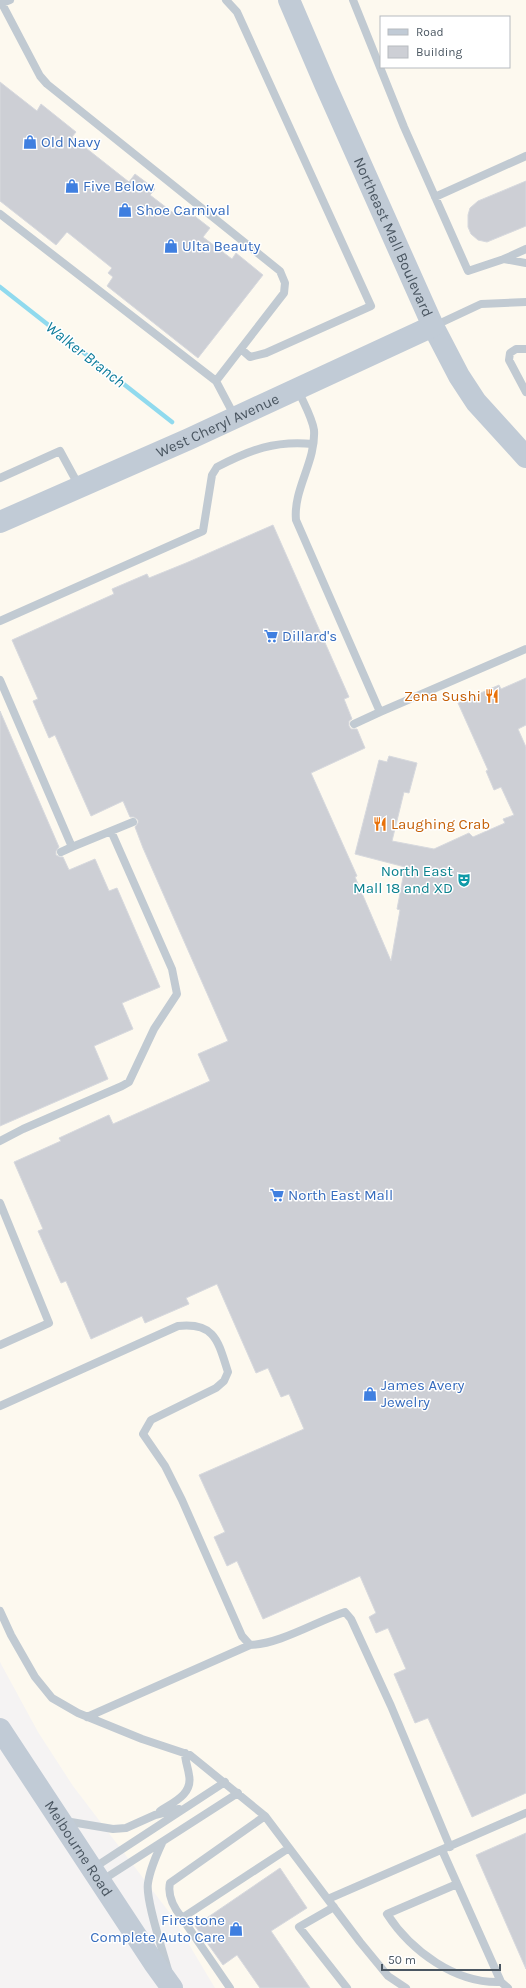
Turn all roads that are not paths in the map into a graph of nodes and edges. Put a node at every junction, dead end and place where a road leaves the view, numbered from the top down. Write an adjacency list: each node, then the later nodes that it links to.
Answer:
1 (10, 0): 5 (lane)
2 (226, 0): 14 (lane)
3 (289, 0): 13 (street, Northeast Mall Boulevard)
4 (352, 0): 7 (lane)
5 (1, 2): 14 (lane)
6 (526, 156): 7 (lane)
7 (435, 197): 10 (lane)
8 (0, 214): 16 (lane)
9 (526, 249): 10 (lane)
10 (504, 259): 11 (lane)
11 (526, 263)
12 (526, 302): 13 (lane)
13 (433, 326): 17 (street, West Cheryl Avenue); 21 (street, Northeast Mall Boulevard)
14 (240, 349): 16 (lane)
15 (526, 350): 18 (lane)
16 (216, 381): 19 (lane)
17 (297, 388): 19 (street, West Cheryl Avenue); 20 (lane)
18 (526, 392)
19 (235, 417): 23 (street, West Cheryl Avenue)
20 (313, 444): 25 (lane); 28 (lane)
21 (526, 457)
22 (0, 478): 23 (lane)
23 (79, 487): 24 (street, West Cheryl Avenue)
24 (0, 522)
25 (0, 621)
26 (526, 649): 28 (lane)
27 (0, 680): 32 (lane)
28 (380, 712): 29 (lane)
29 (354, 724)
30 (133, 822): 31 (lane)
31 (111, 831): 32 (lane); 34 (lane)
32 (72, 847): 33 (lane)
33 (61, 852)
34 (0, 1141)
35 (0, 1203): 36 (lane)
36 (0, 1345)
37 (0, 1406): 39 (lane)
38 (0, 1611): 40 (lane)
39 (250, 1645): 40 (lane); 52 (lane)
40 (87, 1717): 42 (lane)
41 (0, 1729): 49 (street, Melbourne Road)
42 (185, 1753): 43 (lane); 47 (lane)
43 (225, 1782): 44 (lane); 45 (lane)
44 (238, 1792): 48 (lane); 50 (lane)
45 (186, 1808): 47 (lane); 53 (lane)
46 (526, 1813): 52 (lane)
47 (155, 1815): 49 (lane)
48 (265, 1816): 51 (lane); 57 (lane)
49 (58, 1819): 53 (street, Melbourne Road)
50 (162, 1842): 53 (lane); 59 (lane)
51 (289, 1848): 55 (lane); 57 (lane)
52 (446, 1848): 54 (lane); 55 (lane)
53 (95, 1876): 59 (street, Melbourne Road)
54 (457, 1884): 58 (lane); 58 (lane)
55 (328, 1899): 56 (lane)
56 (334, 1907): 61 (lane); 62 (lane)
57 (182, 1918): 60 (lane)
58 (501, 1982): 63 (lane)
59 (172, 1988)
60 (230, 1988)
61 (346, 1988)
62 (406, 1988)
63 (508, 1988)

